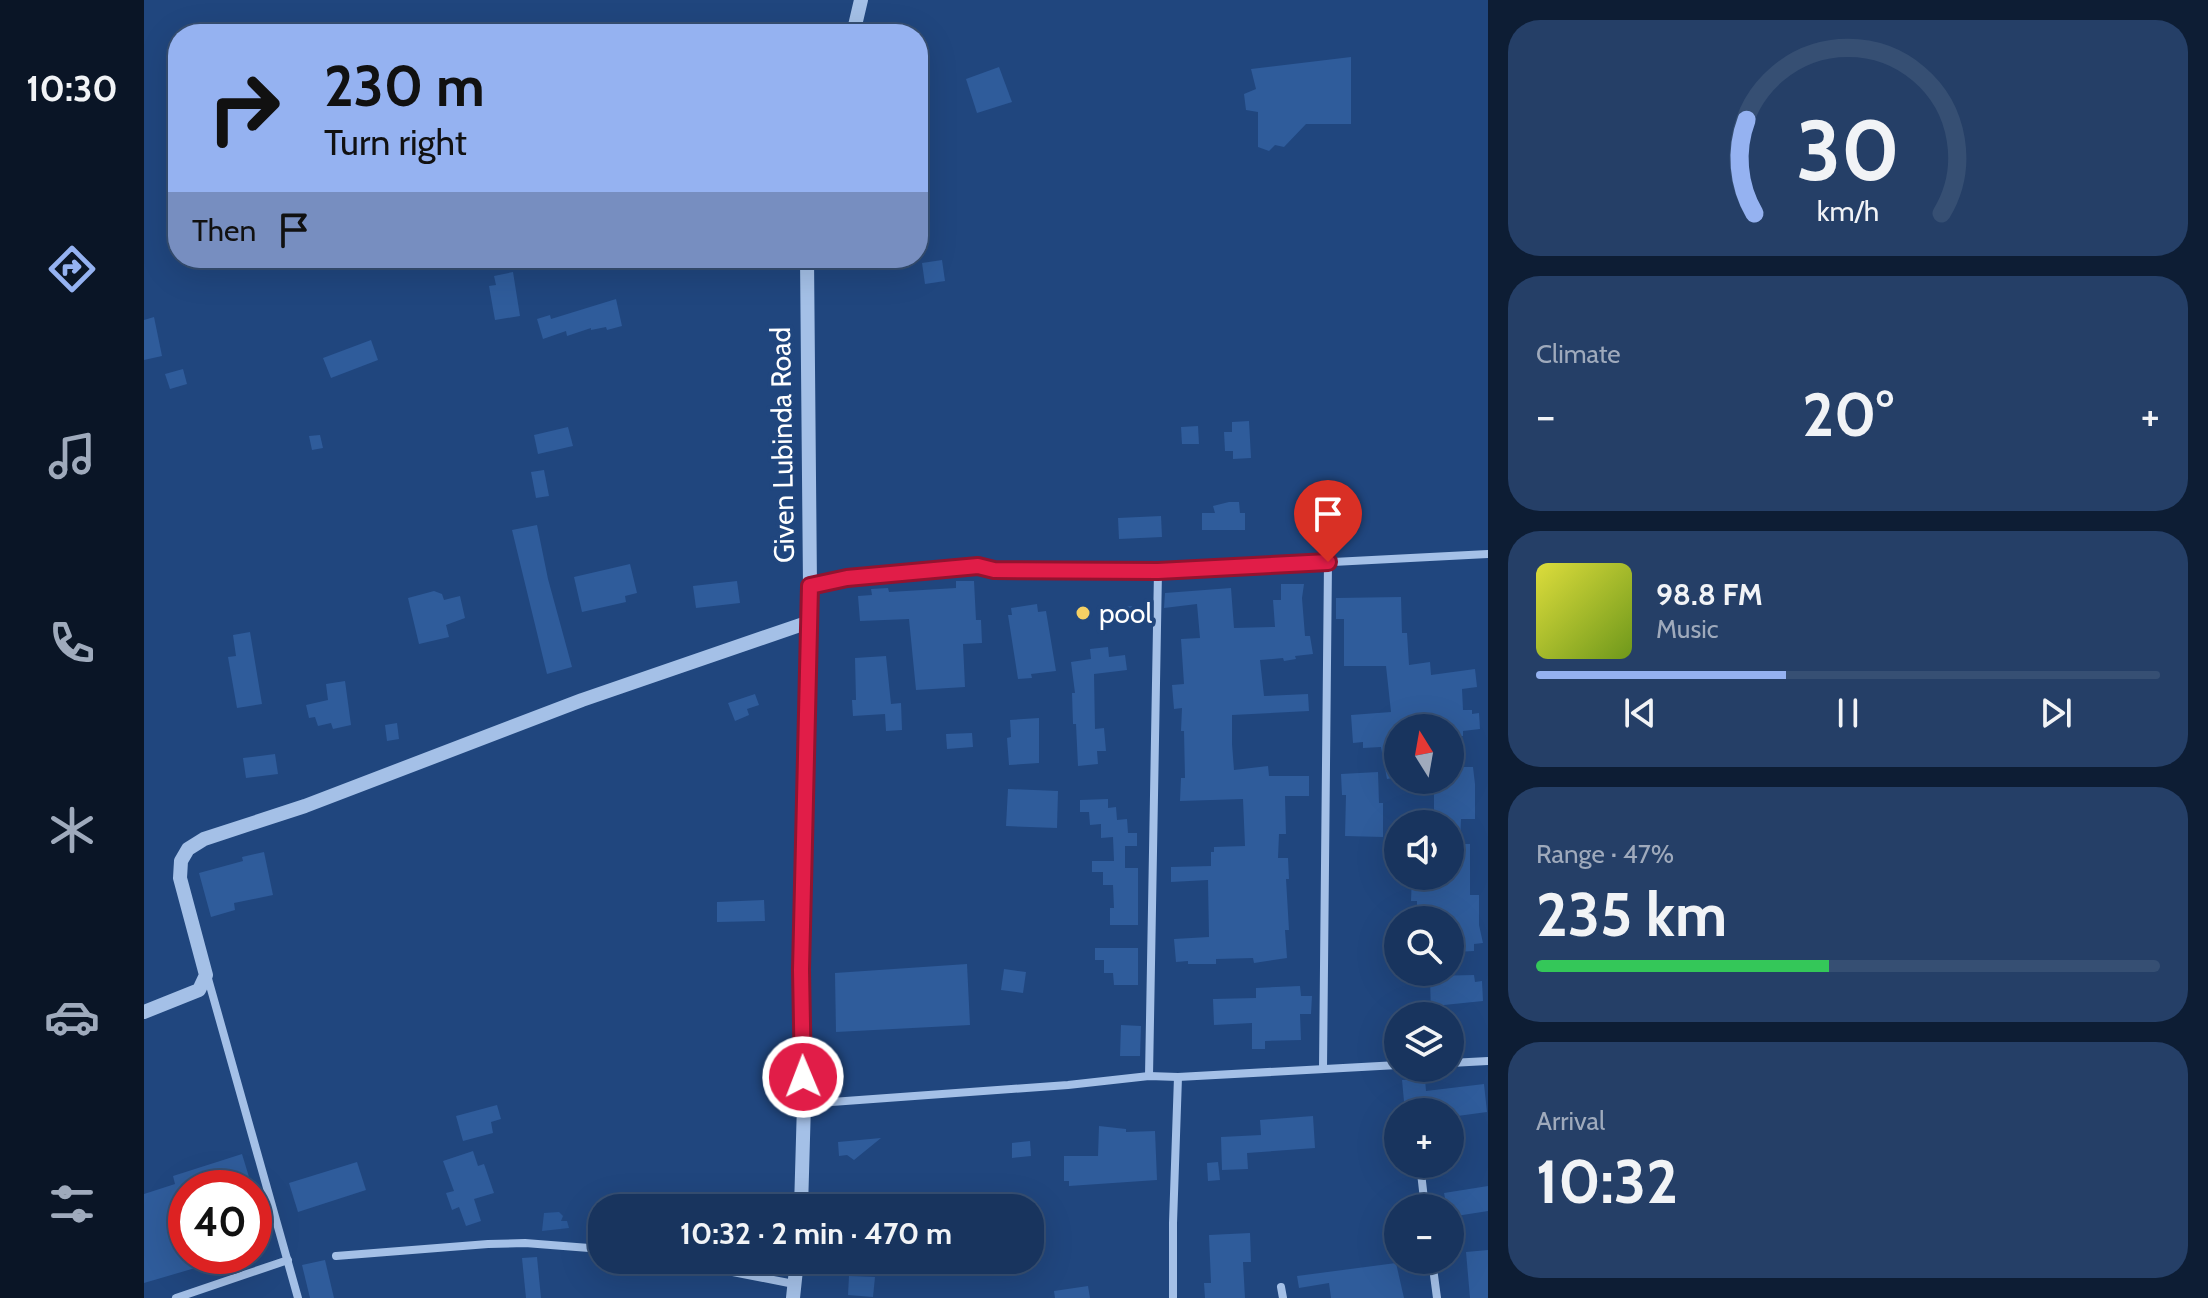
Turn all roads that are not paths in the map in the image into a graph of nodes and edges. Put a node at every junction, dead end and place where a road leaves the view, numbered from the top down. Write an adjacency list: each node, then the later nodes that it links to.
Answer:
1 (861, 0): 2 (street)
2 (855, 24)
3 (807, 268): 7 (street, Given Lubinda Road)
4 (1488, 554): 5 (street)
5 (1328, 562): 6 (street); 16 (street)
6 (1158, 571): 7 (street); 17 (street)
7 (810, 586): 8 (street, Given Lubinda Road)
8 (809, 622): 9 (street); 19 (street, Given Lubinda Road)
9 (206, 975): 10 (street); 11 (street)
10 (199, 990): 11 (street); 12 (street)
11 (213, 997): 23 (street)
12 (144, 1012)
13 (1488, 1061): 14 (street)
14 (1464, 1062)
15 (1384, 1066): 16 (street)
16 (1323, 1068): 18 (street)
17 (1149, 1076): 18 (street); 19 (street)
18 (1178, 1077): 30 (street)
19 (804, 1104): 20 (street, Given Lubinda Road)
20 (801, 1194)
21 (588, 1248): 22 (street)
22 (336, 1256)
23 (288, 1260): 28 (street); 29 (street)
24 (726, 1274): 27 (street)
25 (1434, 1274): 32 (street)
26 (1281, 1287): 31 (street)
27 (793, 1291)
28 (176, 1298)
29 (298, 1298)
30 (1173, 1298)
31 (1283, 1298)
32 (1437, 1298)

